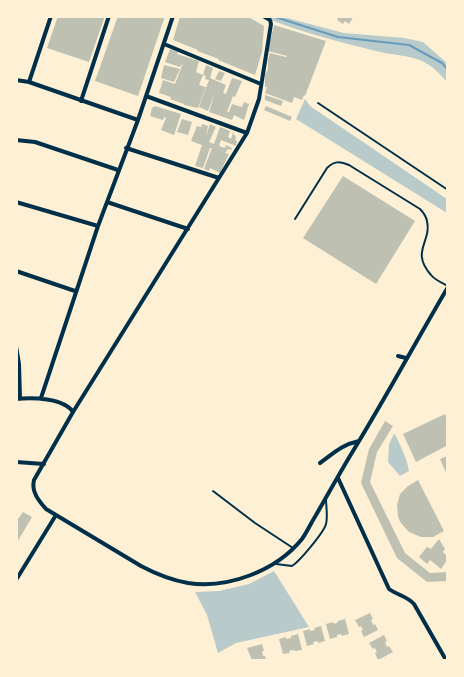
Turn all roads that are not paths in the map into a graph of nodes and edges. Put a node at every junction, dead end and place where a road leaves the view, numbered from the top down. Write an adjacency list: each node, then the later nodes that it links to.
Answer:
1 (51, 16): 7 (street)
2 (110, 16): 10 (street)
3 (173, 16): 5 (street)
4 (263, 16): 8 (street)
5 (164, 44): 8 (street); 9 (street)
6 (16, 80): 7 (street)
7 (29, 82): 10 (street)
8 (261, 84): 13 (street)
9 (146, 96): 12 (street); 13 (street)
10 (81, 101): 12 (street)
11 (318, 104): 18 (lane)
12 (138, 120): 15 (street)
13 (247, 133): 17 (street)
14 (16, 140): 16 (street)
15 (126, 148): 16 (street); 17 (street)
16 (118, 170): 20 (street)
17 (219, 178): 23 (street)
18 (447, 190)
19 (16, 202): 22 (street)
20 (107, 202): 22 (street); 23 (street)
21 (295, 219): 25 (lane)
22 (98, 226): 26 (street)
23 (188, 229): 32 (street)
24 (16, 271): 26 (street)
25 (447, 286): 29 (street)
26 (75, 291): 30 (street)
27 (16, 346): 31 (street)
28 (398, 356): 29 (street)
29 (406, 358): 33 (street)
30 (40, 398): 31 (street); 32 (street)
31 (18, 399)
32 (73, 412): 36 (street)
33 (359, 441): 35 (street); 37 (street)
34 (16, 462): 36 (street)
35 (320, 463)
36 (44, 464): 40 (street)
37 (338, 478): 39 (street); 44 (street)
38 (213, 491): 41 (lane)
39 (326, 499): 41 (street); 42 (lane)
40 (56, 515): 42 (street); 43 (street)
41 (293, 548): 42 (street)
42 (272, 564)
43 (16, 580)
44 (446, 660)

